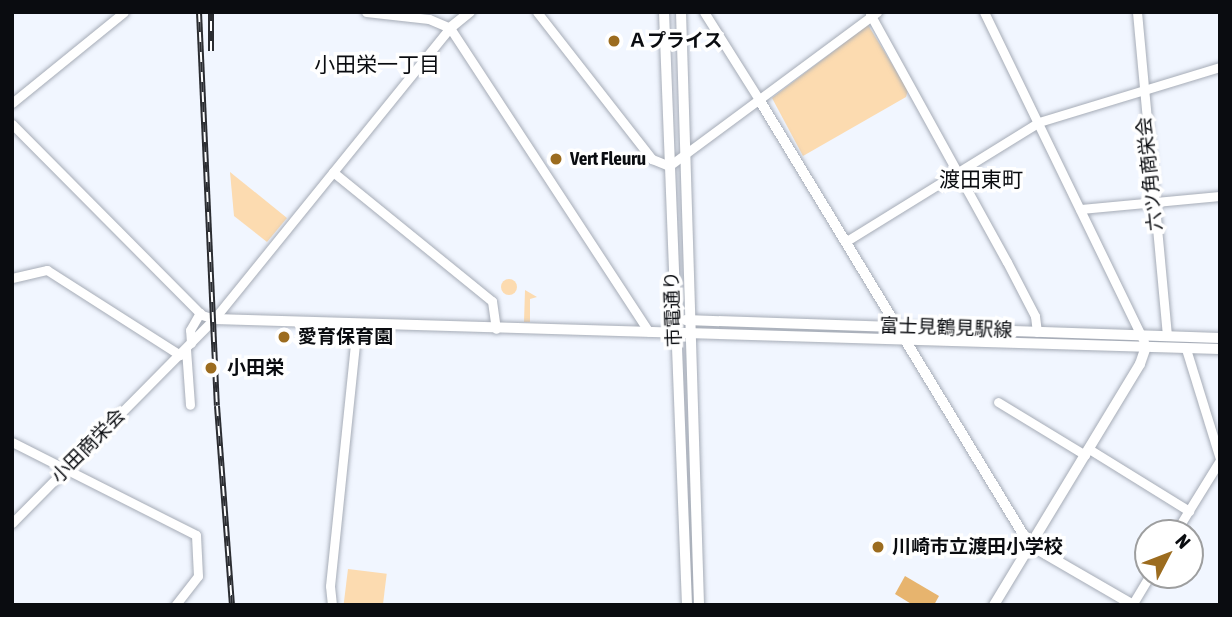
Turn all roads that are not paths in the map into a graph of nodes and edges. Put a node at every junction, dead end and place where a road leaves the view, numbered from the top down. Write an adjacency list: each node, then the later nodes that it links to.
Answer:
1 (124, 12): 15 (street)
2 (366, 12): 11 (street)
3 (469, 12): 11 (street)
4 (537, 12): 19 (street)
5 (664, 12): 19 (street, 市電通り)
6 (681, 12): 18 (street, 市電通り)
7 (704, 12): 14 (street)
8 (984, 12): 16 (street)
9 (1137, 12): 13 (street, 六ツ角商栄会)
10 (873, 14): 14 (street); 21 (street)
11 (450, 28): 20 (street, 小田商栄会); 34 (street)
12 (1220, 67): 13 (street)
13 (1142, 90): 16 (street); 23 (street, 六ツ角商栄会)
14 (760, 101): 18 (street); 25 (street)
15 (12, 103)
16 (1039, 122): 21 (street); 24 (street)
17 (12, 124): 27 (street)
18 (684, 157): 19 (street); 30 (street, 市電通り)
19 (669, 166): 29 (street, 市電通り)
20 (334, 172): 28 (street, 小田商栄会); 33 (street)
21 (957, 173): 25 (street); 35 (street)
22 (1220, 196): 23 (street)
23 (1153, 201): 24 (street); 39 (street, 六ツ角商栄会)
24 (1080, 209): 37 (street)
25 (845, 242): 32 (street)
26 (13, 277): 43 (street)
27 (200, 313): 28 (street); 43 (street)
28 (214, 319): 31 (street, 富士見鶴見駅線); 43 (street, 小田商栄会)
29 (673, 319): 30 (street, 富士見鶴見駅線); 36 (street, 市電通り)
30 (690, 320): 32 (street, 富士見鶴見駅線); 38 (street, 市電通り)
31 (357, 325): 33 (street, 富士見鶴見駅線); 58 (street)
32 (896, 326): 35 (street, 富士見鶴見駅線); 40 (street)
33 (496, 329): 34 (street, 富士見鶴見駅線)
34 (649, 332): 36 (street, 富士見鶴見駅線)
35 (1037, 332): 37 (street, 富士見鶴見駅線)
36 (673, 334): 38 (street, 富士見鶴見駅線); 59 (street, 市電通り)
37 (1141, 334): 39 (street, 富士見鶴見駅線); 42 (street)
38 (691, 335): 40 (street, 富士見鶴見駅線); 60 (street, 市電通り)
39 (1167, 335): 41 (street, 富士見鶴見駅線)
40 (903, 337): 42 (street, 富士見鶴見駅線); 55 (street)
41 (1220, 338)
42 (1146, 347): 44 (street, 富士見鶴見駅線); 49 (street)
43 (185, 349): 47 (street); 51 (street, 小田商栄会)
44 (1186, 349): 45 (street, 富士見鶴見駅線); 50 (street)
45 (1220, 349)
46 (998, 402): 49 (street)
47 (190, 405)
48 (12, 442): 51 (street)
49 (1086, 452): 52 (street); 55 (street)
50 (1220, 460): 52 (street)
51 (63, 470): 54 (street, 小田商栄会); 57 (street)
52 (1189, 511): 53 (street)
53 (1184, 519)
54 (12, 523)
55 (1032, 544): 61 (street); 62 (street)
56 (1142, 589): 62 (street)
57 (175, 605)
58 (332, 605)
59 (687, 605)
60 (699, 605)
61 (994, 605)
62 (1132, 605)

